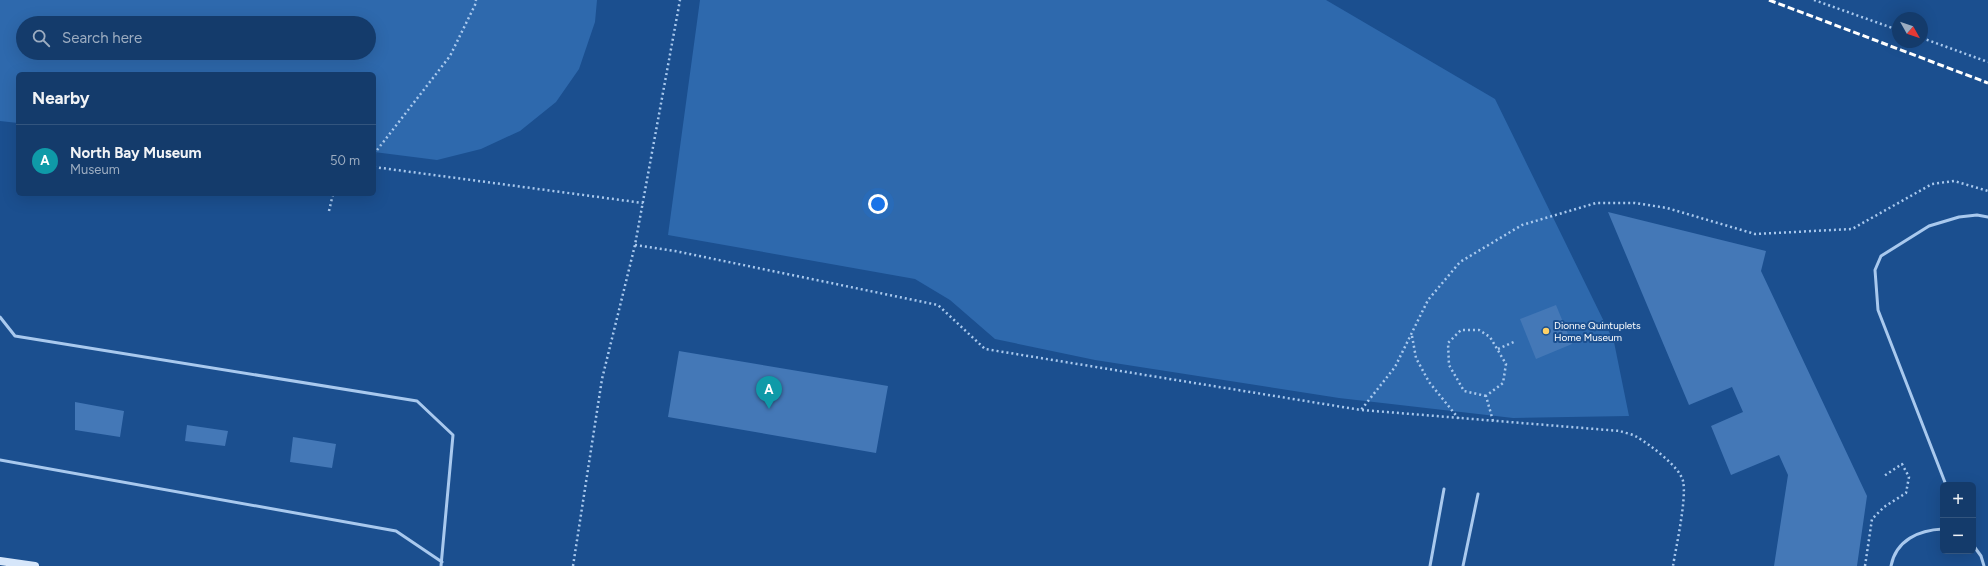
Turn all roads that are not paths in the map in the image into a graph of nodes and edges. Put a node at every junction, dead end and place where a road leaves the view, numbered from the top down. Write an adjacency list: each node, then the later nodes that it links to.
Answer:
1 (1988, 217): 4 (lane)
2 (0, 318): 10 (lane)
3 (0, 460): 10 (lane)
4 (1945, 482)
5 (1444, 490): 13 (lane)
6 (1478, 494): 14 (lane)
7 (1940, 529): 15 (lane)
8 (1976, 549): 16 (lane)
9 (0, 561): 11 (main road)
10 (442, 562): 12 (lane)
11 (35, 566)
12 (441, 566)
13 (1430, 566)
14 (1463, 566)
15 (1891, 566)
16 (1984, 566)

